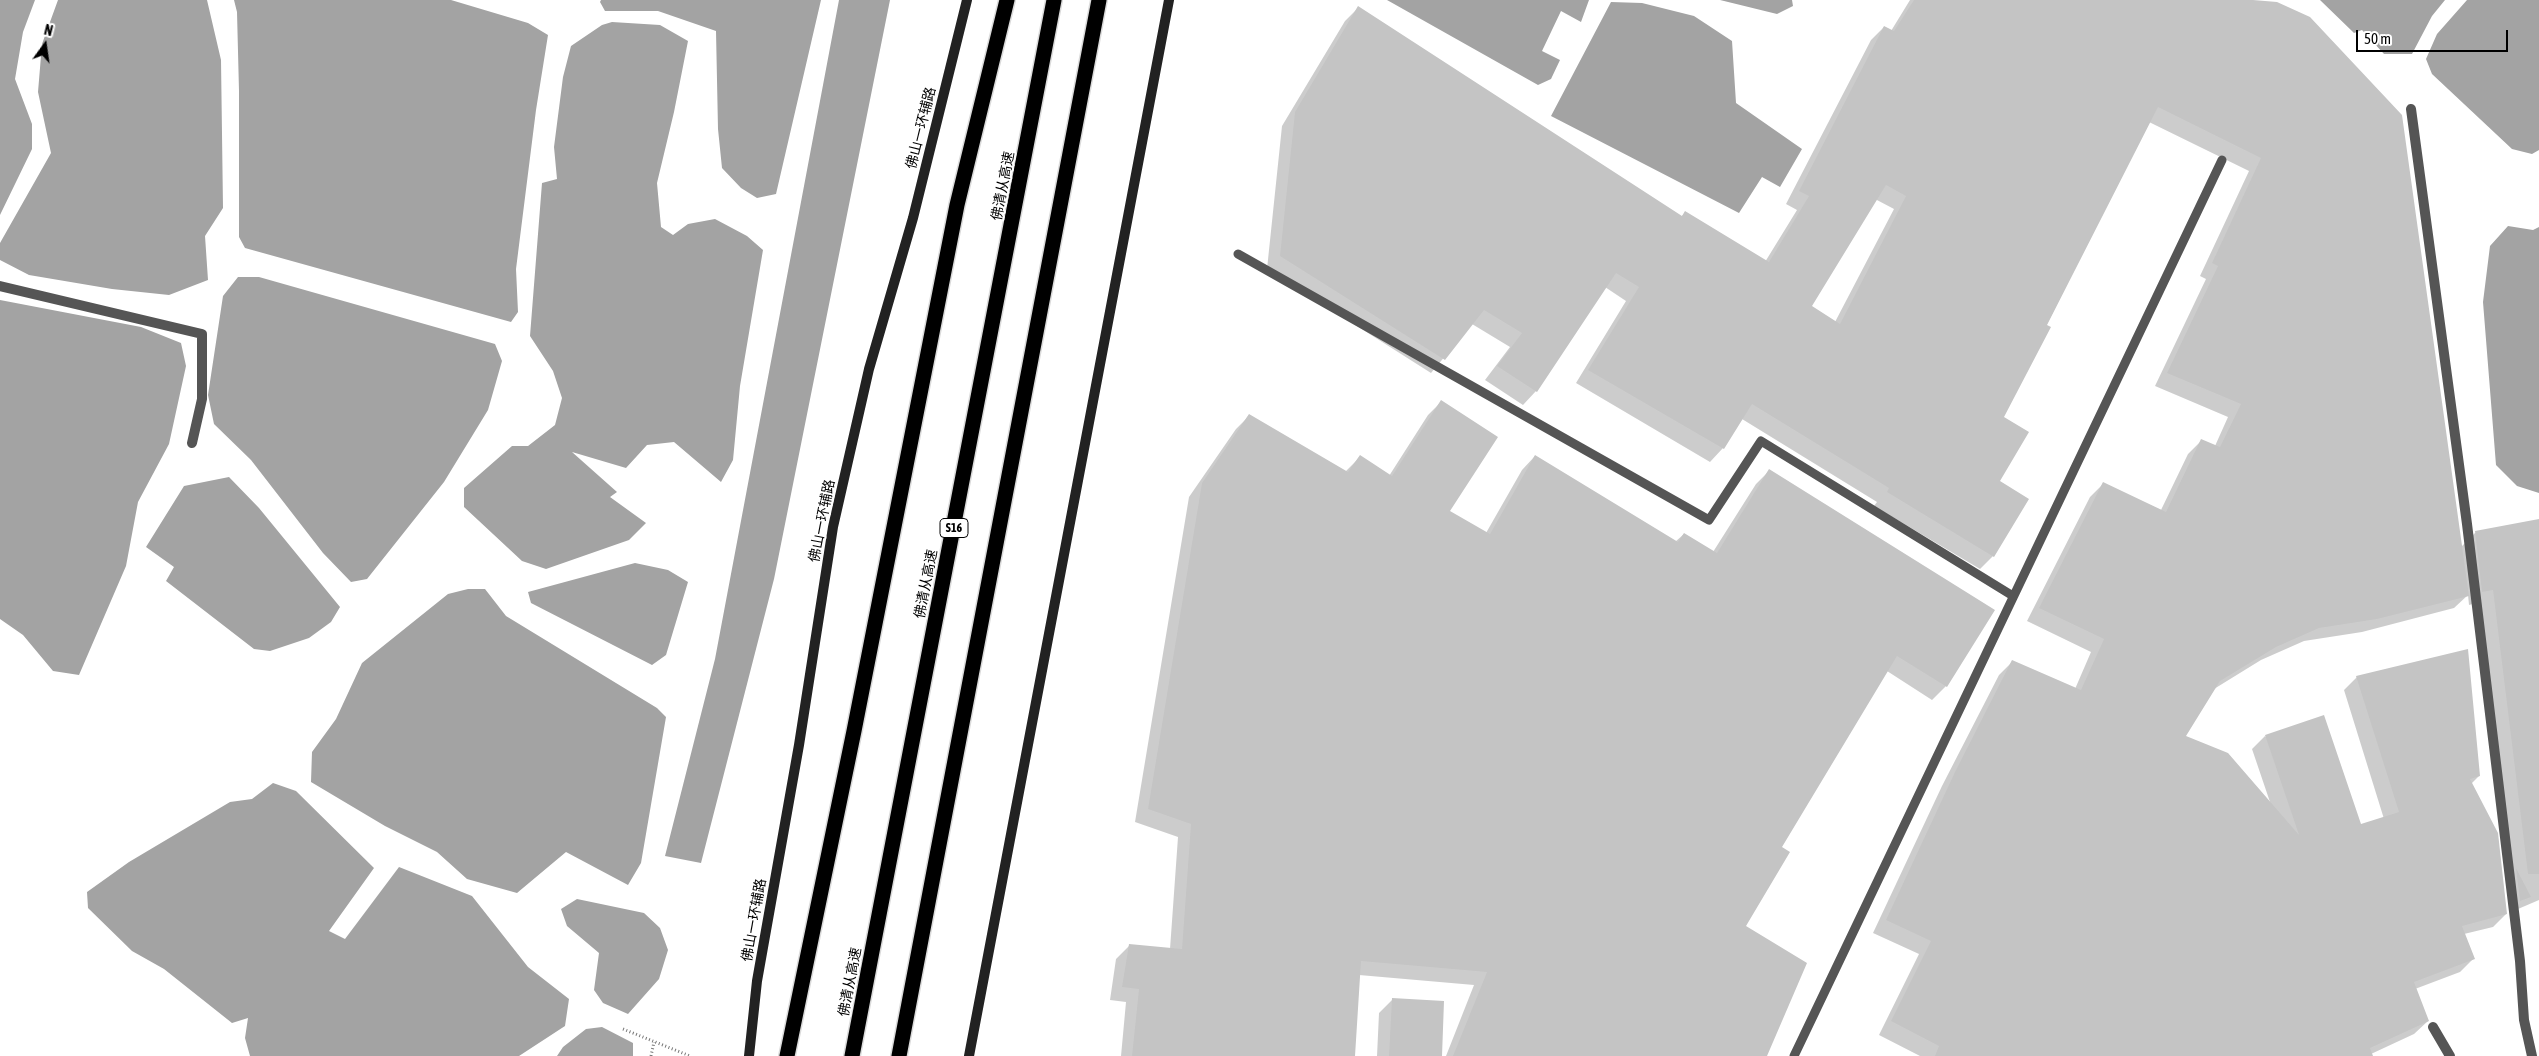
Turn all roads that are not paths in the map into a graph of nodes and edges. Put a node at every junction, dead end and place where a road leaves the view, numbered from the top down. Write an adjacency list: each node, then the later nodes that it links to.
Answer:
1 (967, 0): 13 (main road, 佛山一环辅路)
2 (1007, 0): 14 (highway)
3 (1054, 0): 15 (highway, 佛清从高速 / S16)
4 (1099, 0): 16 (highway)
5 (1169, 0): 17 (main road)
6 (2411, 109): 20 (street)
7 (2222, 160): 11 (lane)
8 (1238, 254): 11 (lane)
9 (0, 286): 10 (street)
10 (192, 443)
11 (2014, 596): 18 (lane)
12 (2434, 1027): 19 (street)
13 (749, 1056)
14 (787, 1056)
15 (852, 1056)
16 (900, 1056)
17 (969, 1056)
18 (1794, 1056)
19 (2450, 1056)
20 (2532, 1056)

